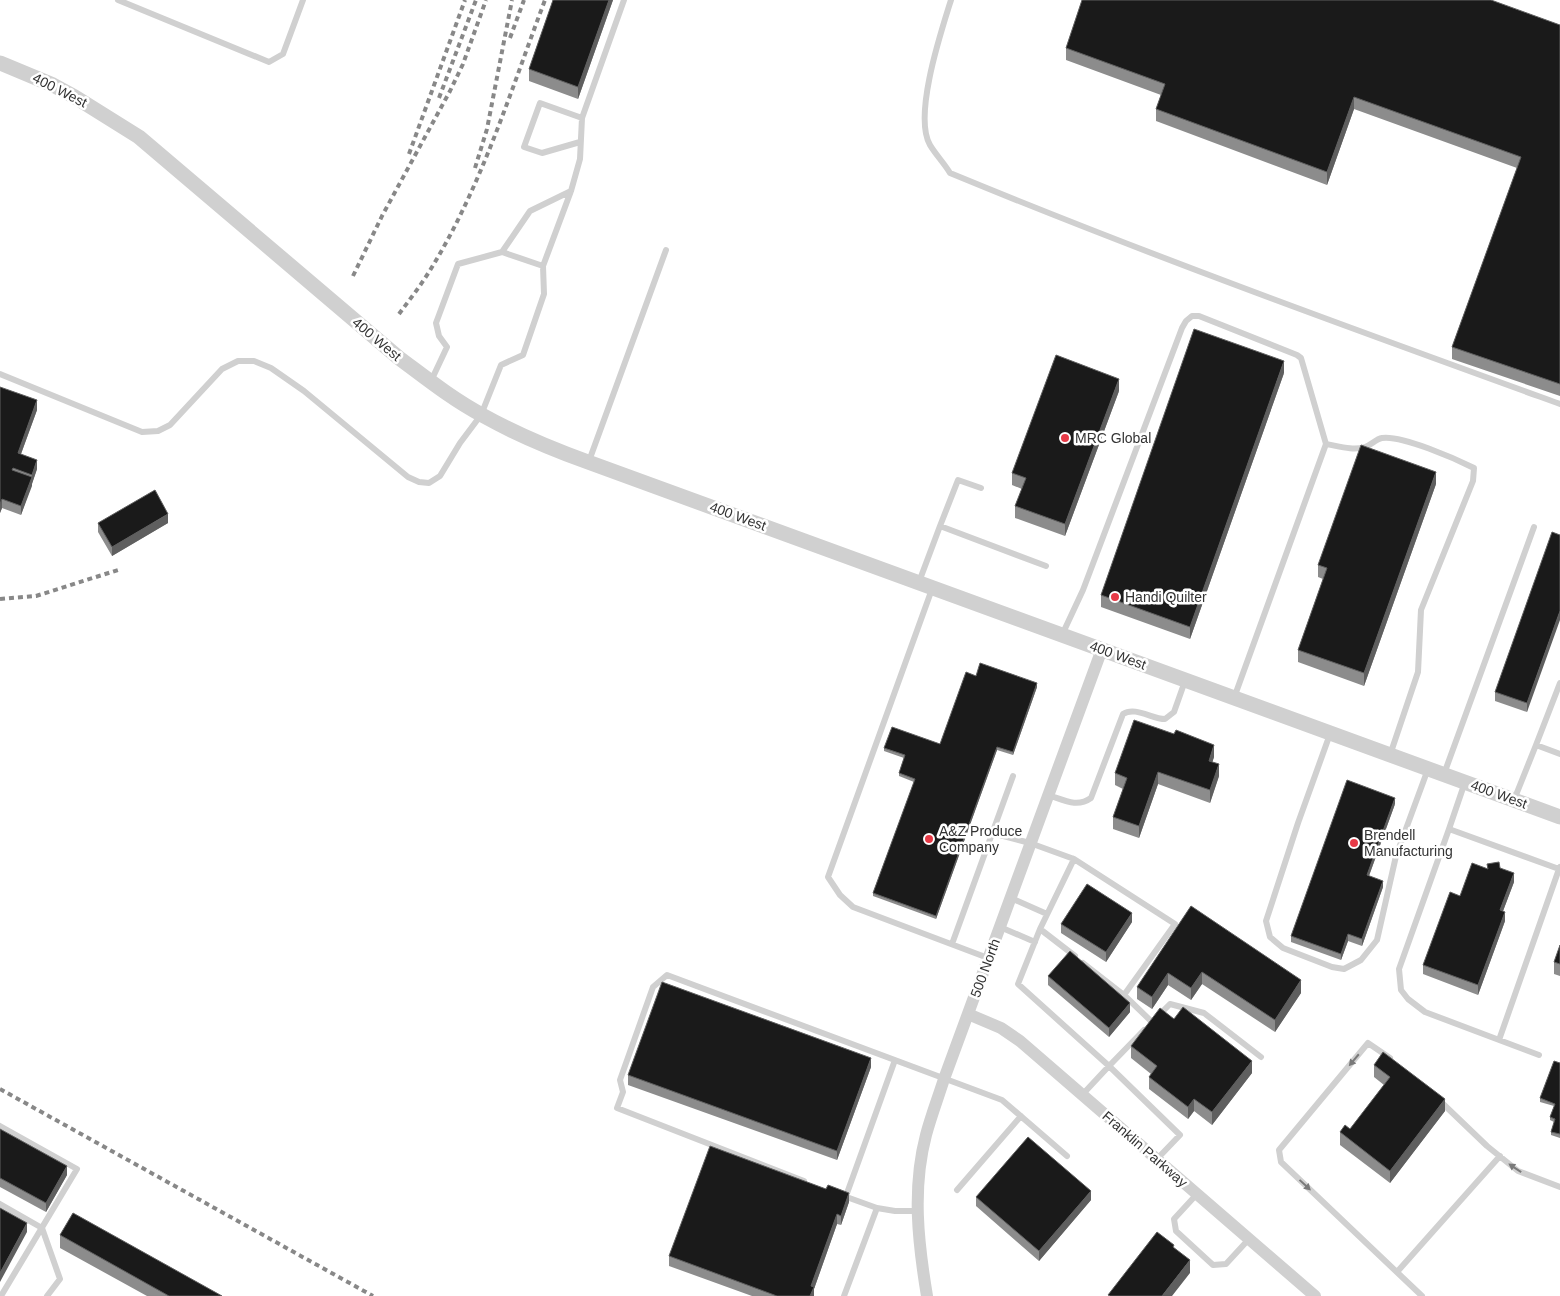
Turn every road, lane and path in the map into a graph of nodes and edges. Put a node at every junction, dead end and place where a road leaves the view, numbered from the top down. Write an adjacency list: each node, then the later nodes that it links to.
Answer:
1 (118, 0): 2 (lane)
2 (303, 0)
3 (624, 0): 6 (lane)
4 (951, 0): 14 (lane)
5 (0, 64): 13 (street, 400 West)
6 (582, 118): 7 (lane); 7 (lane)
7 (580, 142): 8 (lane)
8 (571, 191): 10 (lane); 11 (lane)
9 (666, 250): 17 (lane)
10 (502, 252): 11 (lane); 13 (lane)
11 (543, 266): 15 (lane)
12 (0, 374): 15 (lane)
13 (430, 382): 15 (street, 400 West)
14 (1560, 404)
15 (481, 415): 17 (street, 400 West)
16 (1326, 444): 23 (lane); 27 (lane); 30 (lane)
17 (588, 462): 22 (street, 400 West)
18 (981, 488): 19 (lane)
19 (940, 526): 21 (lane); 22 (lane)
20 (1534, 527): 33 (lane)
21 (1046, 566)
22 (926, 585): 23 (street, 400 West); 49 (lane)
23 (1062, 635): 24 (street, 400 West)
24 (1102, 649): 25 (street, 400 West); 36 (street, 500 North)
25 (1185, 680): 27 (street, 400 West); 36 (lane)
26 (1560, 682): 29 (lane)
27 (1234, 698): 28 (street, 400 West)
28 (1330, 733): 30 (street, 400 West); 32 (lane)
29 (1536, 745): 31 (lane); 37 (lane)
30 (1390, 754): 32 (street, 400 West)
31 (1560, 754)
32 (1428, 768): 33 (street, 400 West)
33 (1444, 774): 35 (street, 400 West)
34 (1013, 776): 40 (lane)
35 (1465, 782): 37 (street, 400 West); 39 (lane)
36 (1048, 795): 41 (street, 500 North)
37 (1514, 800): 38 (street, 400 West)
38 (1560, 817)
39 (1449, 829): 43 (lane); 54 (lane)
40 (992, 833): 41 (lane); 49 (lane)
41 (1030, 843): 42 (lane); 44 (street, 500 North)
42 (1074, 859): 45 (lane); 51 (lane)
43 (1560, 868): 54 (lane)
44 (1011, 898): 45 (lane); 46 (street, 500 North)
45 (1047, 914): 47 (lane)
46 (1000, 927): 48 (lane); 50 (street, 500 North)
47 (1040, 929): 48 (lane); 51 (lane)
48 (1035, 942): 59 (lane)
49 (952, 944): 50 (lane)
50 (988, 958): 52 (street, 500 North)
51 (1124, 995): 53 (lane)
52 (968, 1014): 60 (street, 500 North); 62 (street, Franklin Parkway)
53 (1152, 1022): 56 (lane); 59 (lane)
54 (1499, 1040): 55 (lane)
55 (1539, 1055)
56 (1261, 1057)
57 (895, 1060): 60 (lane); 68 (lane); 73 (lane)
58 (1398, 1063): 79 (lane, one-way to 79)
59 (1109, 1066): 62 (lane); 67 (lane)
60 (944, 1079): 63 (lane); 76 (street, 500 North)
61 (1432, 1093): 66 (lane)
62 (1082, 1095): 67 (street, Franklin Parkway)
63 (1021, 1116): 65 (lane); 70 (lane)
64 (0, 1126): 77 (lane)
65 (1066, 1156)
66 (1500, 1156): 69 (lane, one-way to 66); 79 (lane)
67 (1157, 1159): 72 (street, Franklin Parkway)
68 (809, 1182)
69 (1560, 1186)
70 (957, 1190)
71 (836, 1193): 73 (lane)
72 (1197, 1194): 78 (street, Franklin Parkway); 78 (lane)
73 (846, 1196): 75 (lane)
74 (0, 1204): 77 (lane)
75 (876, 1208): 76 (lane); 82 (lane)
76 (917, 1211): 83 (street, 500 North)
77 (42, 1228): 80 (lane); 81 (lane)
78 (1249, 1239): 84 (street, Franklin Parkway)
79 (1397, 1272): 85 (lane)
80 (1, 1296)
81 (47, 1296)
82 (844, 1296)
83 (928, 1296)
84 (1315, 1296)
85 (1422, 1296)

